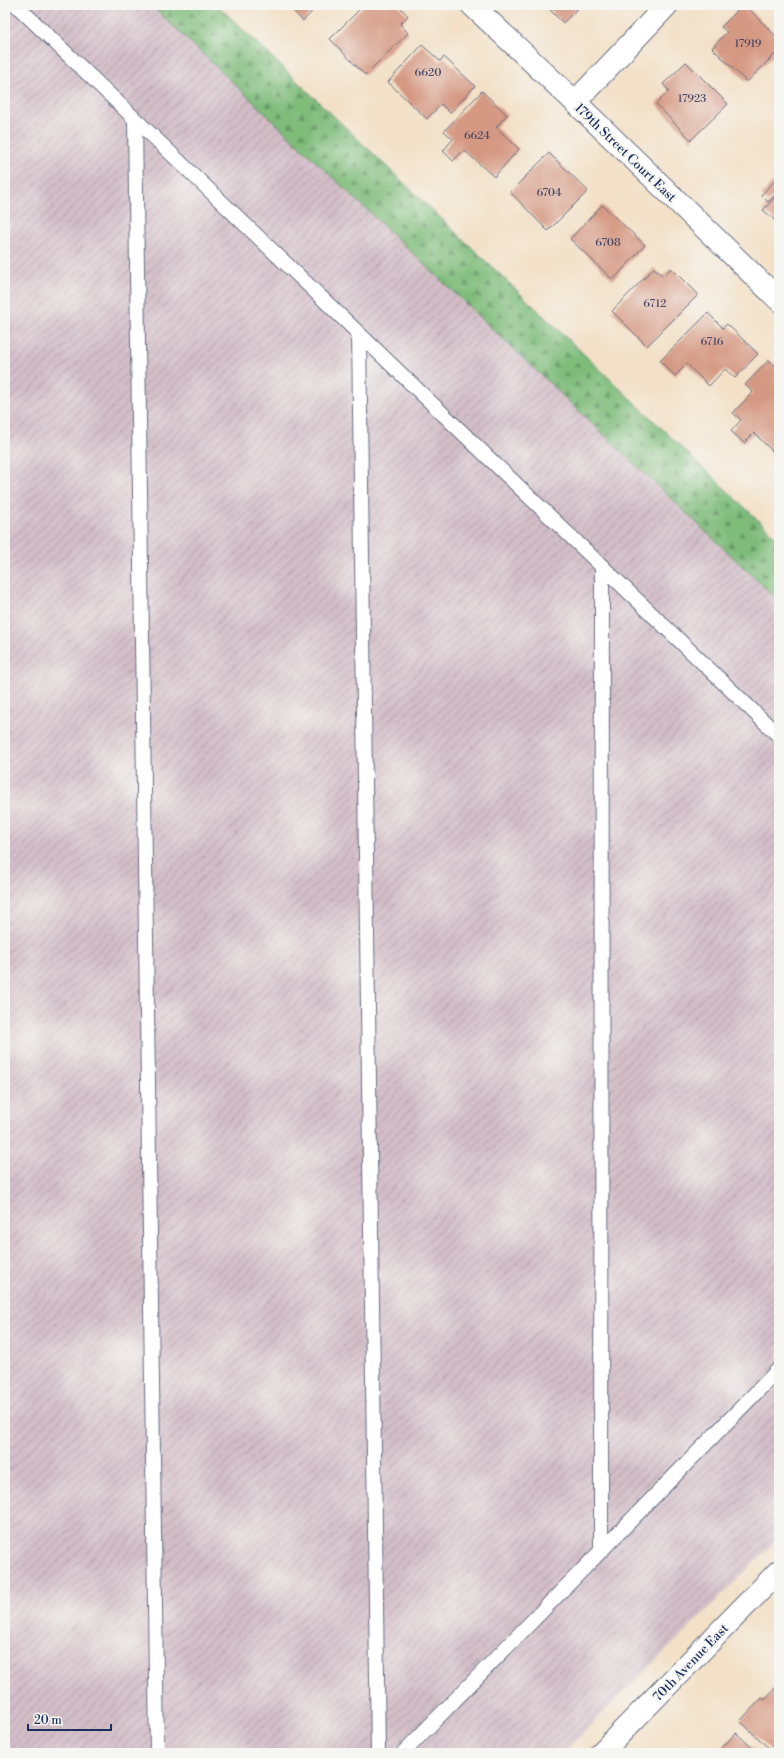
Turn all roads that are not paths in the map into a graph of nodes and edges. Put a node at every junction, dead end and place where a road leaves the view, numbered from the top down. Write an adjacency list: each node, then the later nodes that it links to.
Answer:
1 (16, 5): 5 (lane)
2 (472, 5): 4 (street, 179th Street Court East)
3 (667, 5): 4 (street)
4 (575, 102): 6 (street, 179th Street Court East)
5 (135, 120): 7 (lane); 13 (lane)
6 (779, 300)
7 (359, 334): 8 (lane); 14 (lane)
8 (602, 566): 9 (lane); 11 (lane)
9 (779, 736)
10 (779, 1369): 11 (lane)
11 (601, 1550): 15 (lane)
12 (779, 1571): 16 (street, 70th Avenue East)
13 (157, 1753)
14 (378, 1753)
15 (402, 1753)
16 (601, 1753)

